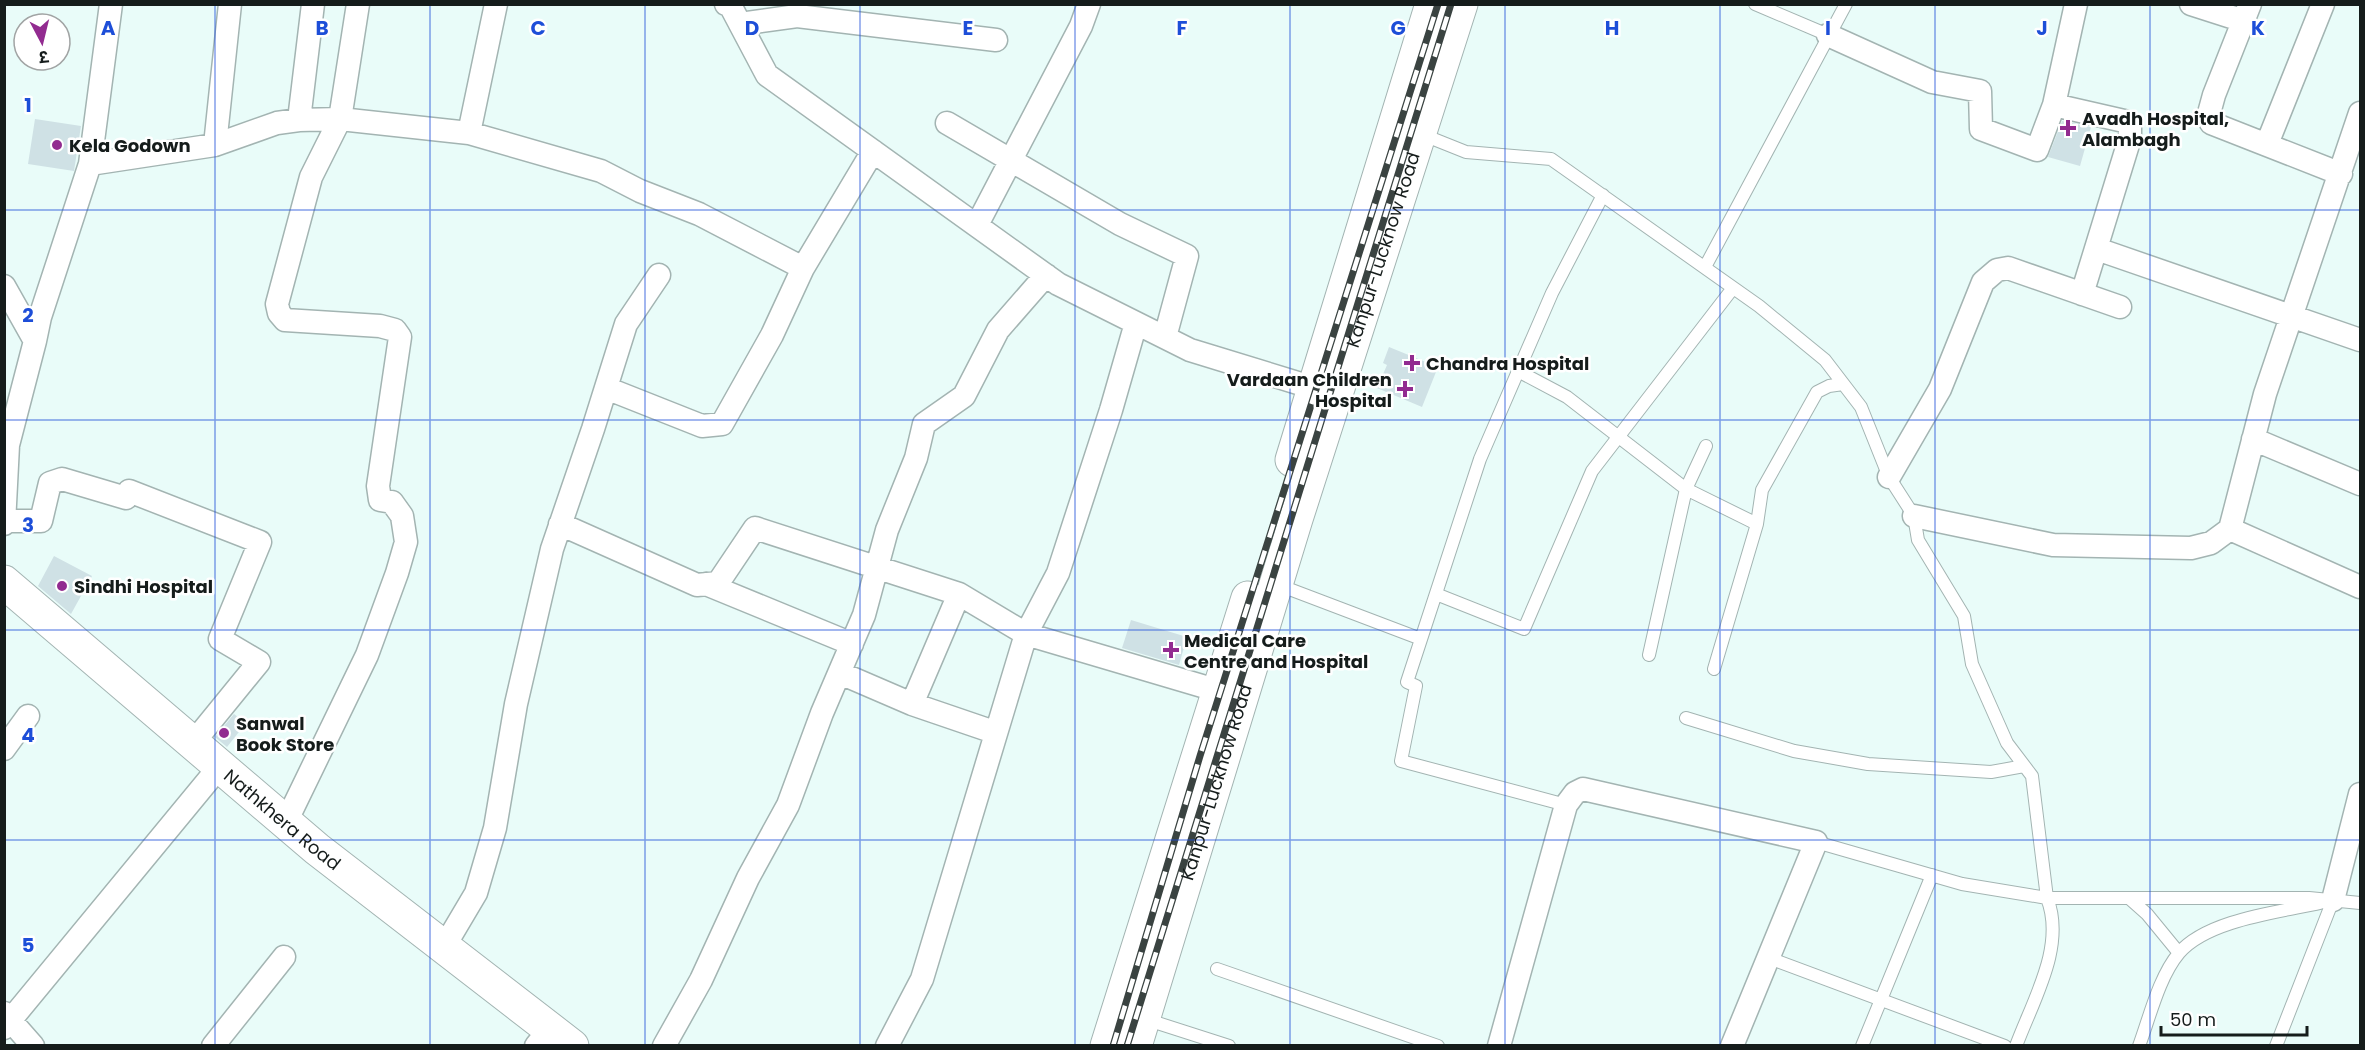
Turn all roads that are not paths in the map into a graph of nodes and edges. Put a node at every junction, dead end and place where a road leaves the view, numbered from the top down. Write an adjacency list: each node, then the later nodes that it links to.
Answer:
1 (111, 4): 29 (street)
2 (230, 4): 26 (street)
3 (313, 4): 21 (street)
4 (358, 4): 20 (street)
5 (496, 4): 24 (street)
6 (1089, 4): 28 (street)
7 (1432, 4): 23 (main road, Kanpur-Lucknow Road)
8 (1461, 4): 23 (main road, Kanpur-Lucknow Road)
9 (1755, 4): 16 (lane)
10 (1846, 4): 16 (lane)
11 (2076, 4): 18 (street)
12 (2191, 4): 15 (street)
13 (2323, 4): 25 (street)
14 (732, 10): 17 (street); 27 (street)
15 (2247, 13): 25 (street)
16 (1828, 35): 18 (street); 34 (lane)
17 (996, 40)
18 (2054, 105): 33 (street)
19 (2361, 113): 30 (street)
20 (340, 119): 21 (street); 24 (street); 86 (street)
21 (299, 120): 26 (street)
22 (947, 123): 28 (street)
23 (1408, 130): 31 (lane); 50 (main road, Kanpur-Lucknow Road); 65 (main road, Kanpur-Lucknow Road)
24 (469, 133): 35 (street)
25 (2267, 144): 30 (street)
26 (215, 145): 29 (street)
27 (873, 151): 32 (street); 35 (street)
28 (1011, 159): 32 (street); 45 (street)
29 (90, 164): 43 (street)
30 (2349, 168): 42 (street)
31 (1604, 195): 34 (lane); 47 (lane)
32 (977, 225): 37 (street)
33 (2097, 249): 40 (street); 42 (street)
34 (1705, 267): 39 (lane)
35 (803, 268): 49 (street)
36 (659, 275): 49 (street)
37 (1046, 275): 44 (street); 62 (street)
38 (4, 286): 43 (street)
39 (1733, 288): 48 (lane); 51 (lane)
40 (2082, 294): 41 (street); 54 (street)
41 (2120, 307)
42 (2292, 316): 46 (street); 52 (street)
43 (23, 321): 58 (street)
44 (1136, 323): 45 (street); 69 (street)
45 (1165, 337): 50 (street)
46 (2361, 340)
47 (1518, 371): 51 (lane); 68 (lane)
48 (1843, 384): 54 (lane); 60 (lane)
49 (606, 388): 59 (street)
50 (1314, 388): 75 (main road, Kanpur-Lucknow Road)
51 (1618, 437): 56 (lane); 68 (lane)
52 (2253, 439): 55 (street); 61 (street)
53 (1706, 446): 56 (lane)
54 (1889, 477): 57 (lane)
55 (2361, 484)
56 (1686, 489): 60 (lane); 72 (lane)
57 (1914, 516): 61 (street); 83 (lane)
58 (5, 522): 80 (street)
59 (560, 524): 64 (street); 94 (street)
60 (1757, 524): 73 (lane)
61 (2230, 530): 66 (street)
62 (877, 566): 64 (street); 67 (street); 71 (street)
63 (4, 582): 80 (main road, Nathkhera Road)
64 (706, 584): 71 (street)
65 (1276, 584): 70 (lane); 93 (main road, Kanpur-Lucknow Road)
66 (2361, 587)
67 (959, 594): 69 (street); 76 (street)
68 (1436, 594): 70 (lane)
69 (1026, 634): 75 (street); 79 (street)
70 (1421, 639): 85 (lane)
71 (852, 644): 74 (street)
72 (1649, 655)
73 (1714, 669)
74 (840, 673): 76 (street); 105 (street)
75 (1219, 691): 93 (main road, Kanpur-Lucknow Road)
76 (912, 704): 79 (street)
77 (28, 716): 81 (street)
78 (1686, 718): 83 (lane)
79 (994, 732): 106 (street)
80 (193, 743): 82 (main road, Nathkhera Road)
81 (4, 749)
82 (220, 766): 86 (main road, Nathkhera Road); 100 (street)
83 (2024, 766): 89 (lane)
84 (2361, 794): 91 (street)
85 (1566, 805): 87 (street); 110 (street)
86 (286, 822): 94 (main road, Nathkhera Road)
87 (1816, 842): 88 (lane); 97 (street)
88 (1932, 875): 89 (lane); 99 (lane)
89 (2047, 898): 90 (lane); 114 (lane)
90 (2129, 898): 91 (lane); 95 (lane)
91 (2333, 900): 92 (lane); 95 (lane); 116 (lane)
92 (2361, 903)
93 (1163, 913): 101 (main road, Kanpur-Lucknow Road); 107 (main road, Kanpur-Lucknow Road)
94 (444, 947): 102 (main road, Nathkhera Road)
95 (2179, 954): 115 (lane)
96 (284, 957): 104 (street)
97 (1769, 958): 99 (lane); 111 (street)
98 (1217, 969): 109 (lane)
99 (1882, 1001): 112 (lane); 113 (lane)
100 (7, 1020): 103 (street)
101 (1139, 1032): 108 (lane)
102 (552, 1040)
103 (33, 1046)
104 (213, 1046)
105 (664, 1046)
106 (887, 1046)
107 (1107, 1046)
108 (1229, 1046)
109 (1438, 1046)
110 (1499, 1046)
111 (1732, 1046)
112 (1862, 1046)
113 (2004, 1046)
114 (2016, 1046)
115 (2139, 1046)
116 (2276, 1046)

